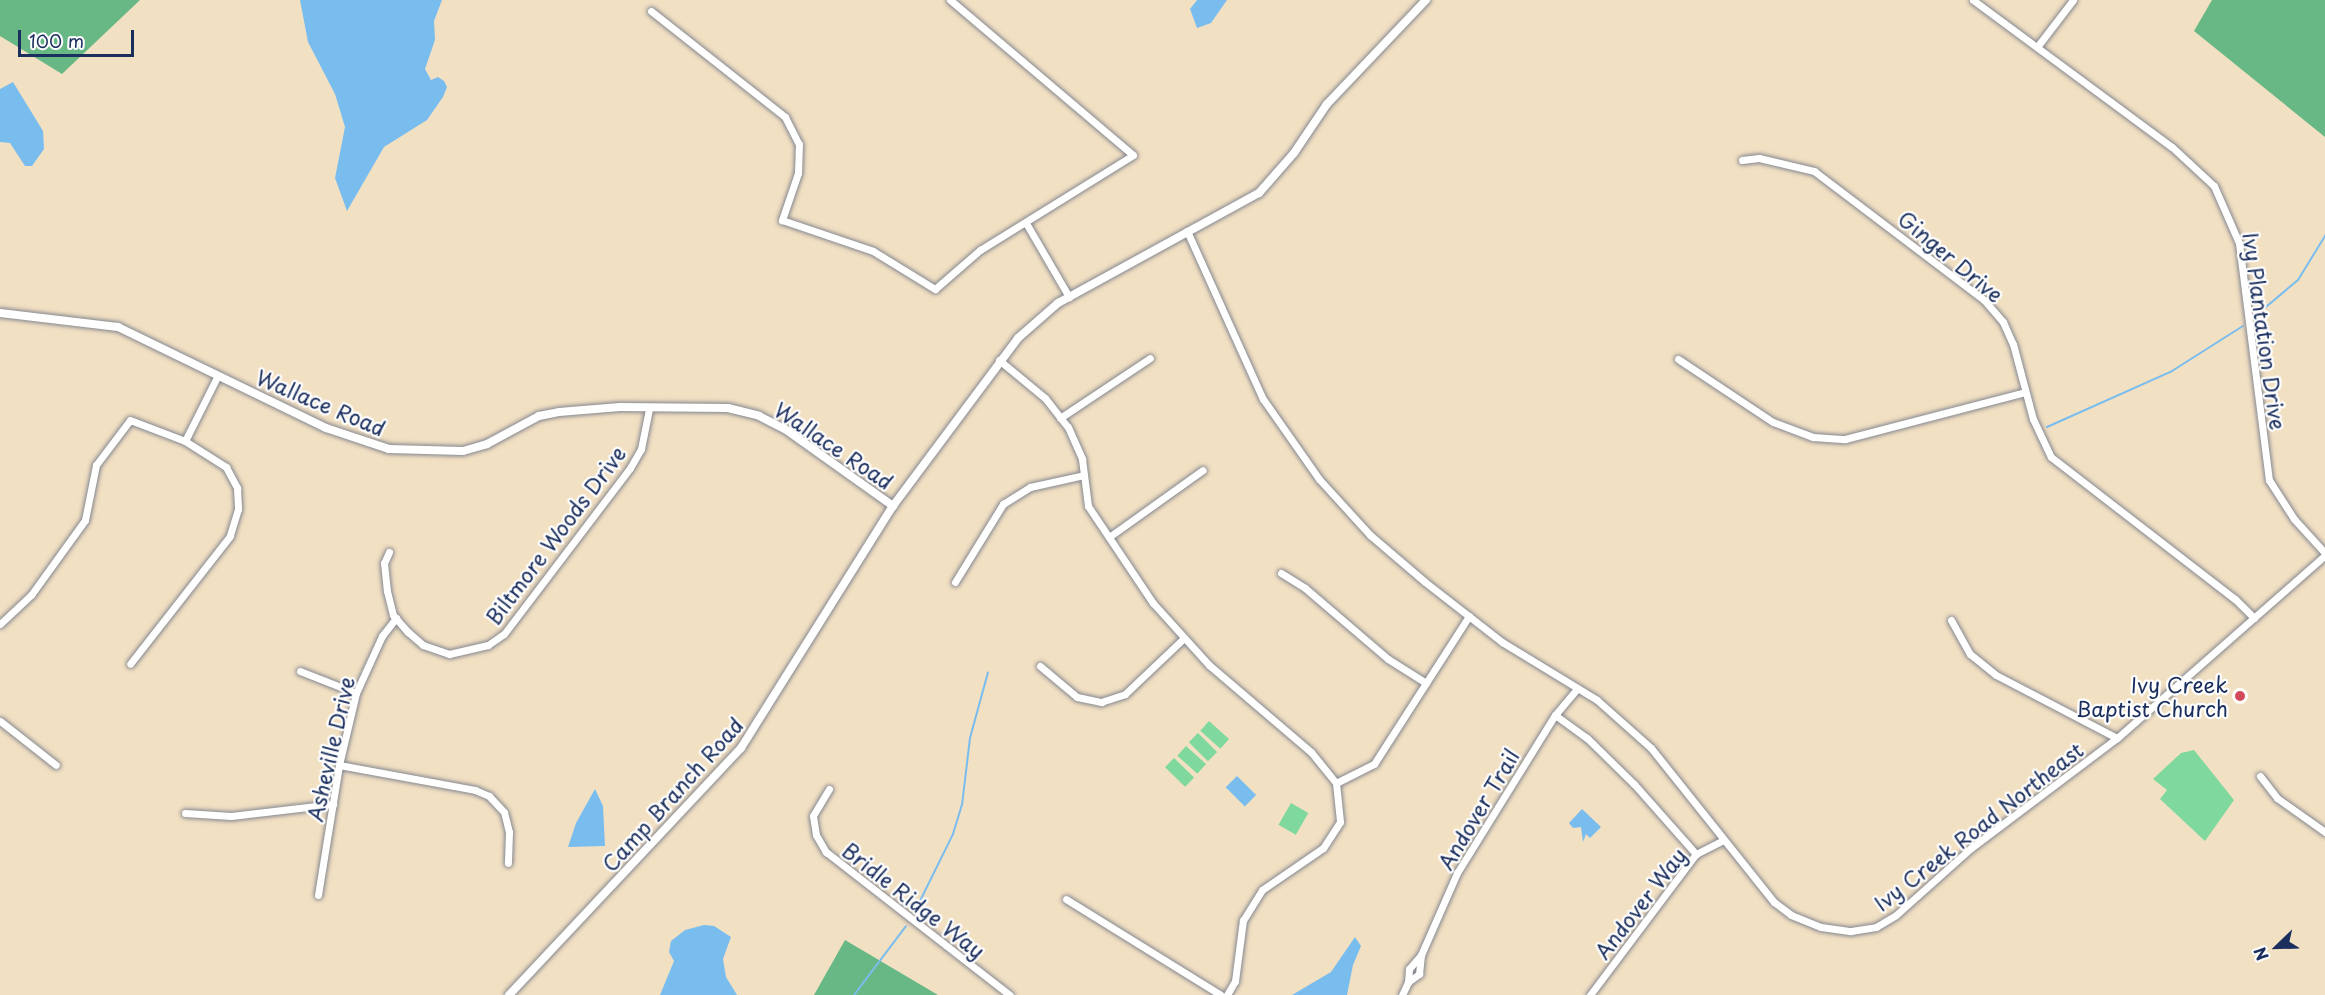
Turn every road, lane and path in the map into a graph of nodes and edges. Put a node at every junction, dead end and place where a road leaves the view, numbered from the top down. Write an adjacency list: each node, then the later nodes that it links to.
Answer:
1 (950, 0): 8 (street)
2 (1426, 0): 9 (street)
3 (1973, 0): 6 (street, Ivy Plantation Drive)
4 (2073, 0): 6 (street)
5 (651, 11): 8 (street)
6 (2037, 47): 25 (street, Ivy Plantation Drive)
7 (1742, 160): 16 (street, Ginger Drive)
8 (1026, 223): 10 (street)
9 (1187, 231): 10 (street, Camp Branch Road); 28 (street, Ivy Creek Road Northeast)
10 (1069, 297): 14 (street, Camp Branch Road)
11 (0, 313): 15 (street, Wallace Road)
12 (1150, 358): 18 (street)
13 (1678, 358): 16 (street)
14 (999, 360): 18 (street); 22 (street, Camp Branch Road)
15 (217, 377): 17 (street, Wallace Road); 19 (street)
16 (2025, 392): 30 (street, Ginger Drive)
17 (649, 409): 22 (street, Wallace Road); 29 (street, Biltmore Woods Drive)
18 (1060, 418): 21 (street)
19 (185, 441): 32 (street); 34 (street)
20 (1203, 471): 23 (street)
21 (1084, 475): 23 (street); 27 (street)
22 (893, 506): 58 (street, Camp Branch Road)
23 (1109, 537): 33 (street)
24 (389, 552): 29 (street)
25 (2325, 554): 30 (street, Ivy Creek Road Northeast)
26 (1281, 573): 37 (street)
27 (955, 582)
28 (1469, 616): 37 (street); 38 (street, Ivy Creek Road Northeast)
29 (396, 618): 39 (street, Asheville Drive)
30 (2254, 618): 42 (street, Ivy Creek Road Northeast)
31 (1951, 620): 42 (street)
32 (0, 624)
33 (1184, 638): 35 (street); 46 (street)
34 (130, 664)
35 (1040, 666)
36 (300, 671): 39 (street)
37 (1426, 683): 46 (street)
38 (1578, 688): 40 (street, Andover Trail); 51 (street, Ivy Creek Road Northeast)
39 (356, 693): 44 (street, Asheville Drive)
40 (1554, 716): 52 (street); 56 (street, Andover Trail)
41 (0, 721): 43 (street)
42 (2117, 738): 51 (street, Ivy Creek Road Northeast)
43 (56, 765)
44 (339, 765): 48 (street, Asheville Drive); 53 (street)
45 (2260, 776): 50 (street)
46 (1336, 783): 61 (street)
47 (829, 789): 59 (street, Bridle Ridge Way)
48 (333, 804): 49 (street); 54 (street, Asheville Drive)
49 (185, 813)
50 (2325, 832)
51 (1723, 840): 52 (street, Andover Way)
52 (1696, 854): 63 (street, Andover Way)
53 (508, 863)
54 (318, 895)
55 (1066, 899): 60 (street)
56 (1421, 955): 57 (street); 57 (street)
57 (1408, 982): 62 (street)
58 (510, 995)
59 (1010, 995)
60 (1221, 995)
61 (1227, 995)
62 (1402, 995)
63 (1590, 995)

